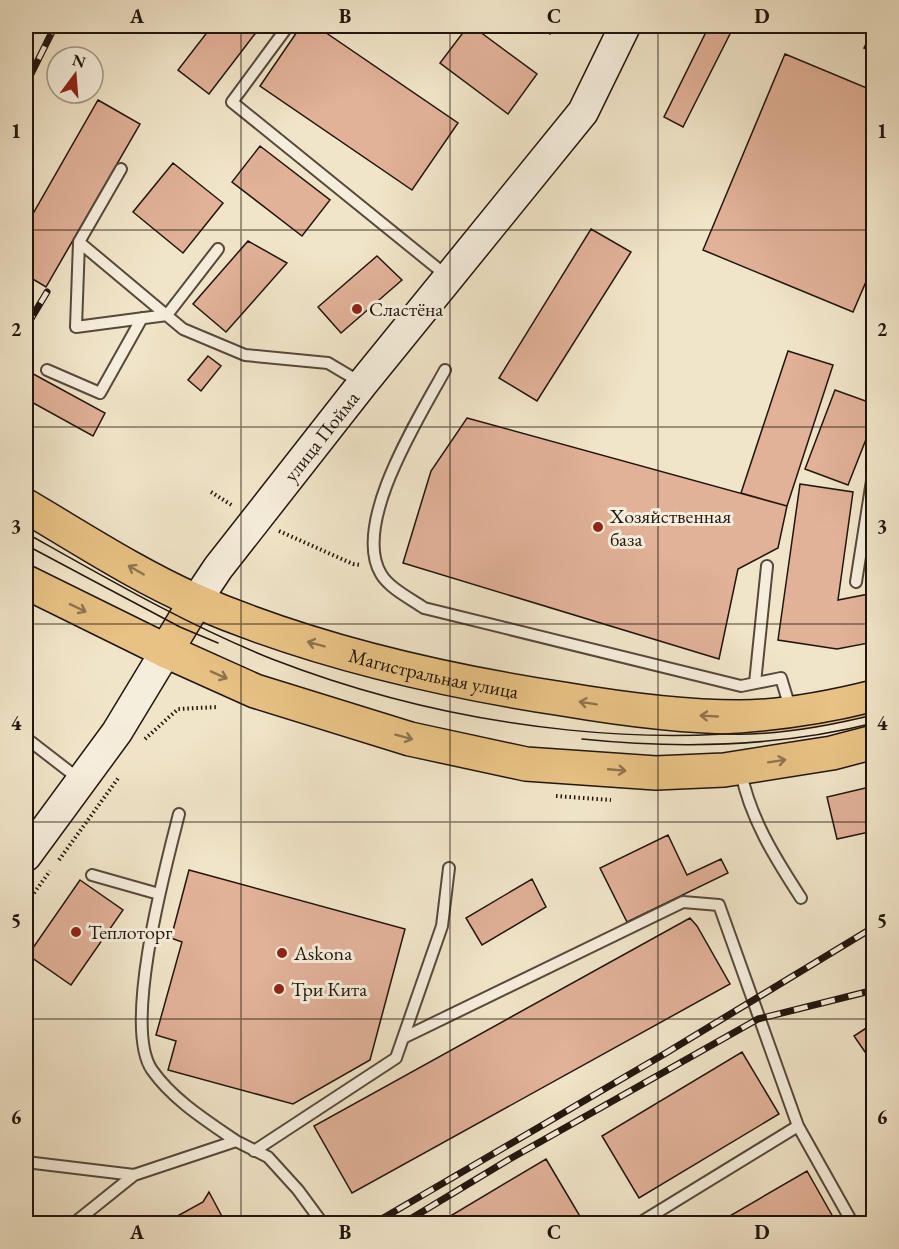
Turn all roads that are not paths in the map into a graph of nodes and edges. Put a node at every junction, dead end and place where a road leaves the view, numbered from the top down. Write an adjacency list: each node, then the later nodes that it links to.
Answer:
1 (288, 26): 6 (lane)
2 (625, 26): 6 (street, улица Пойма)
3 (121, 170): 4 (lane)
4 (79, 242): 7 (lane); 8 (lane)
5 (218, 249): 7 (lane)
6 (450, 278): 11 (street, улица Пойма)
7 (167, 315): 8 (lane); 11 (lane)
8 (141, 318): 9 (lane)
9 (46, 370)
10 (445, 370): 20 (lane)
11 (363, 383): 18 (street, улица Пойма)
12 (873, 468): 14 (lane)
13 (26, 506): 18 (main road, Магистральная улица, one-way to 13)
14 (869, 507): 17 (lane)
15 (767, 566): 20 (lane)
16 (26, 582): 19 (main road, one-way to 19)
17 (856, 582)
18 (196, 601): 19 (main road, улица Пойма); 22 (main road, Магистральная улица, one-way to 18)
19 (166, 651): 25 (main road, one-way to 25); 26 (street, улица Пойма)
20 (754, 683): 22 (lane)
21 (873, 697): 22 (main road, Магистральная улица)
22 (792, 712)
23 (26, 738): 26 (lane)
24 (873, 742): 25 (main road, one-way to 24)
25 (740, 767): 32 (lane)
26 (82, 781): 28 (street, улица Пойма)
27 (179, 814): 31 (lane)
28 (26, 856)
29 (449, 868): 33 (lane)
30 (92, 875): 31 (lane)
31 (159, 894): 35 (lane)
32 (801, 898)
33 (405, 1037): 34 (lane); 36 (lane)
34 (798, 1126): 41 (lane); 42 (lane)
35 (236, 1141): 36 (lane); 38 (lane)
36 (254, 1151): 40 (lane)
37 (26, 1162): 38 (lane)
38 (134, 1175): 39 (lane)
39 (73, 1224)
40 (323, 1224)
41 (638, 1224)
42 (853, 1224)

